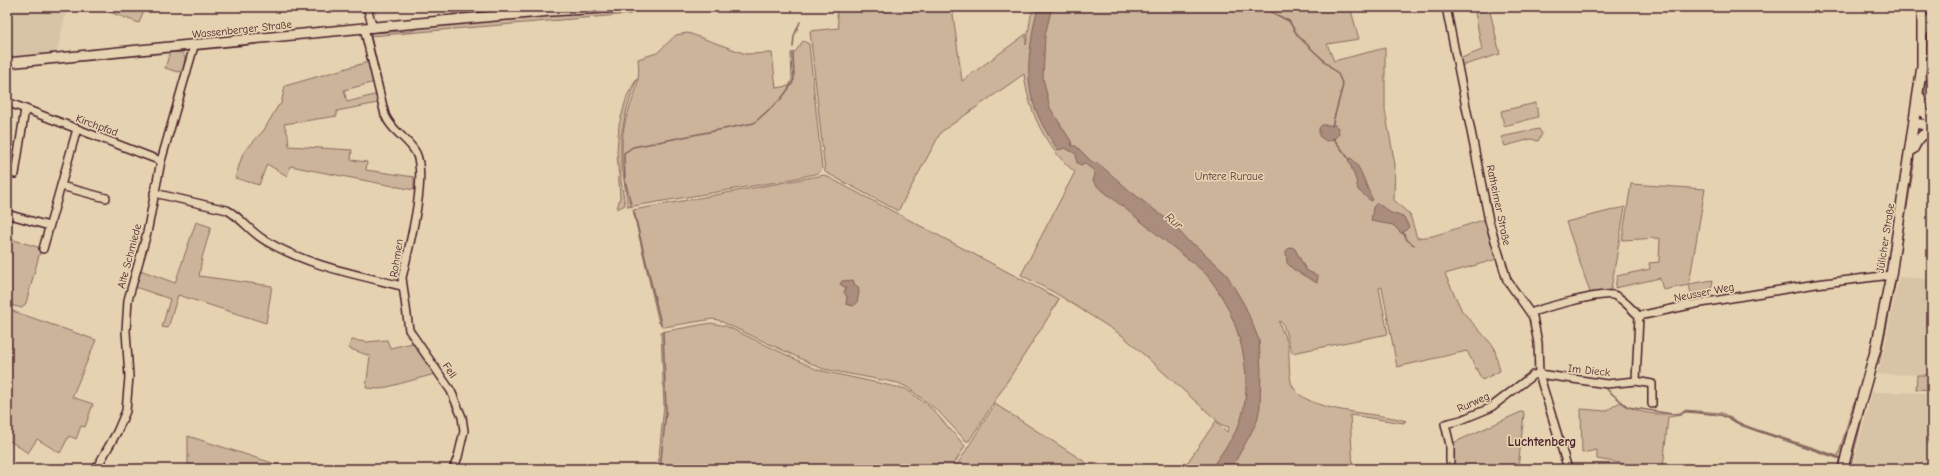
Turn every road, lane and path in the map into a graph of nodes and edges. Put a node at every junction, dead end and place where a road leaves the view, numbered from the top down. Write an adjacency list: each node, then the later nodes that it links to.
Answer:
1 (367, 7): 6 (street, Rohmen)
2 (622, 7): 6 (main road, Wassenberger Straße)
3 (1446, 7): 29 (street, Ratheimer Straße)
4 (1922, 7): 7 (main road, Jülicher Straße)
5 (1932, 17): 7 (main road)
6 (368, 28): 8 (main road, Wassenberger Straße); 28 (street, Rohmen)
7 (1923, 32): 10 (main road, Jülicher Straße)
8 (194, 46): 9 (main road, Wassenberger Straße); 19 (street, Alte Schmiede)
9 (7, 63)
10 (1919, 92): 13 (main road); 14 (main road, Jülicher Straße)
11 (7, 102): 12 (street, Kirchpfad)
12 (25, 109): 16 (street, Kirchpfad); 20 (street)
13 (1932, 121)
14 (1914, 123): 15 (main road); 18 (main road, Jülicher Straße)
15 (1932, 126)
16 (77, 129): 19 (street, Kirchpfad); 21 (street)
17 (1932, 130): 18 (main road)
18 (1910, 156): 27 (main road, Jülicher Straße)
19 (161, 161): 22 (street, Alte Schmiede)
20 (15, 174)
21 (61, 186): 23 (street); 25 (street)
22 (154, 193): 28 (street, Rohmen); 35 (street, Alte Schmiede)
23 (106, 198)
24 (7, 214): 25 (street)
25 (49, 226): 26 (street)
26 (43, 249)
27 (1891, 275): 30 (street, Neusser Weg); 38 (main road, Jülicher Straße)
28 (402, 286): 36 (street, Fell)
29 (1531, 313): 30 (street); 31 (street, Ratheimer Straße)
30 (1639, 316): 32 (street)
31 (1539, 374): 32 (street, Im Dieck); 34 (street, Rurweg); 37 (street, Ratheimer Straße)
32 (1636, 381): 33 (street, Im Dieck)
33 (1652, 404)
34 (1450, 461)
35 (96, 469)
36 (453, 469)
37 (1568, 469)
38 (1843, 469)

